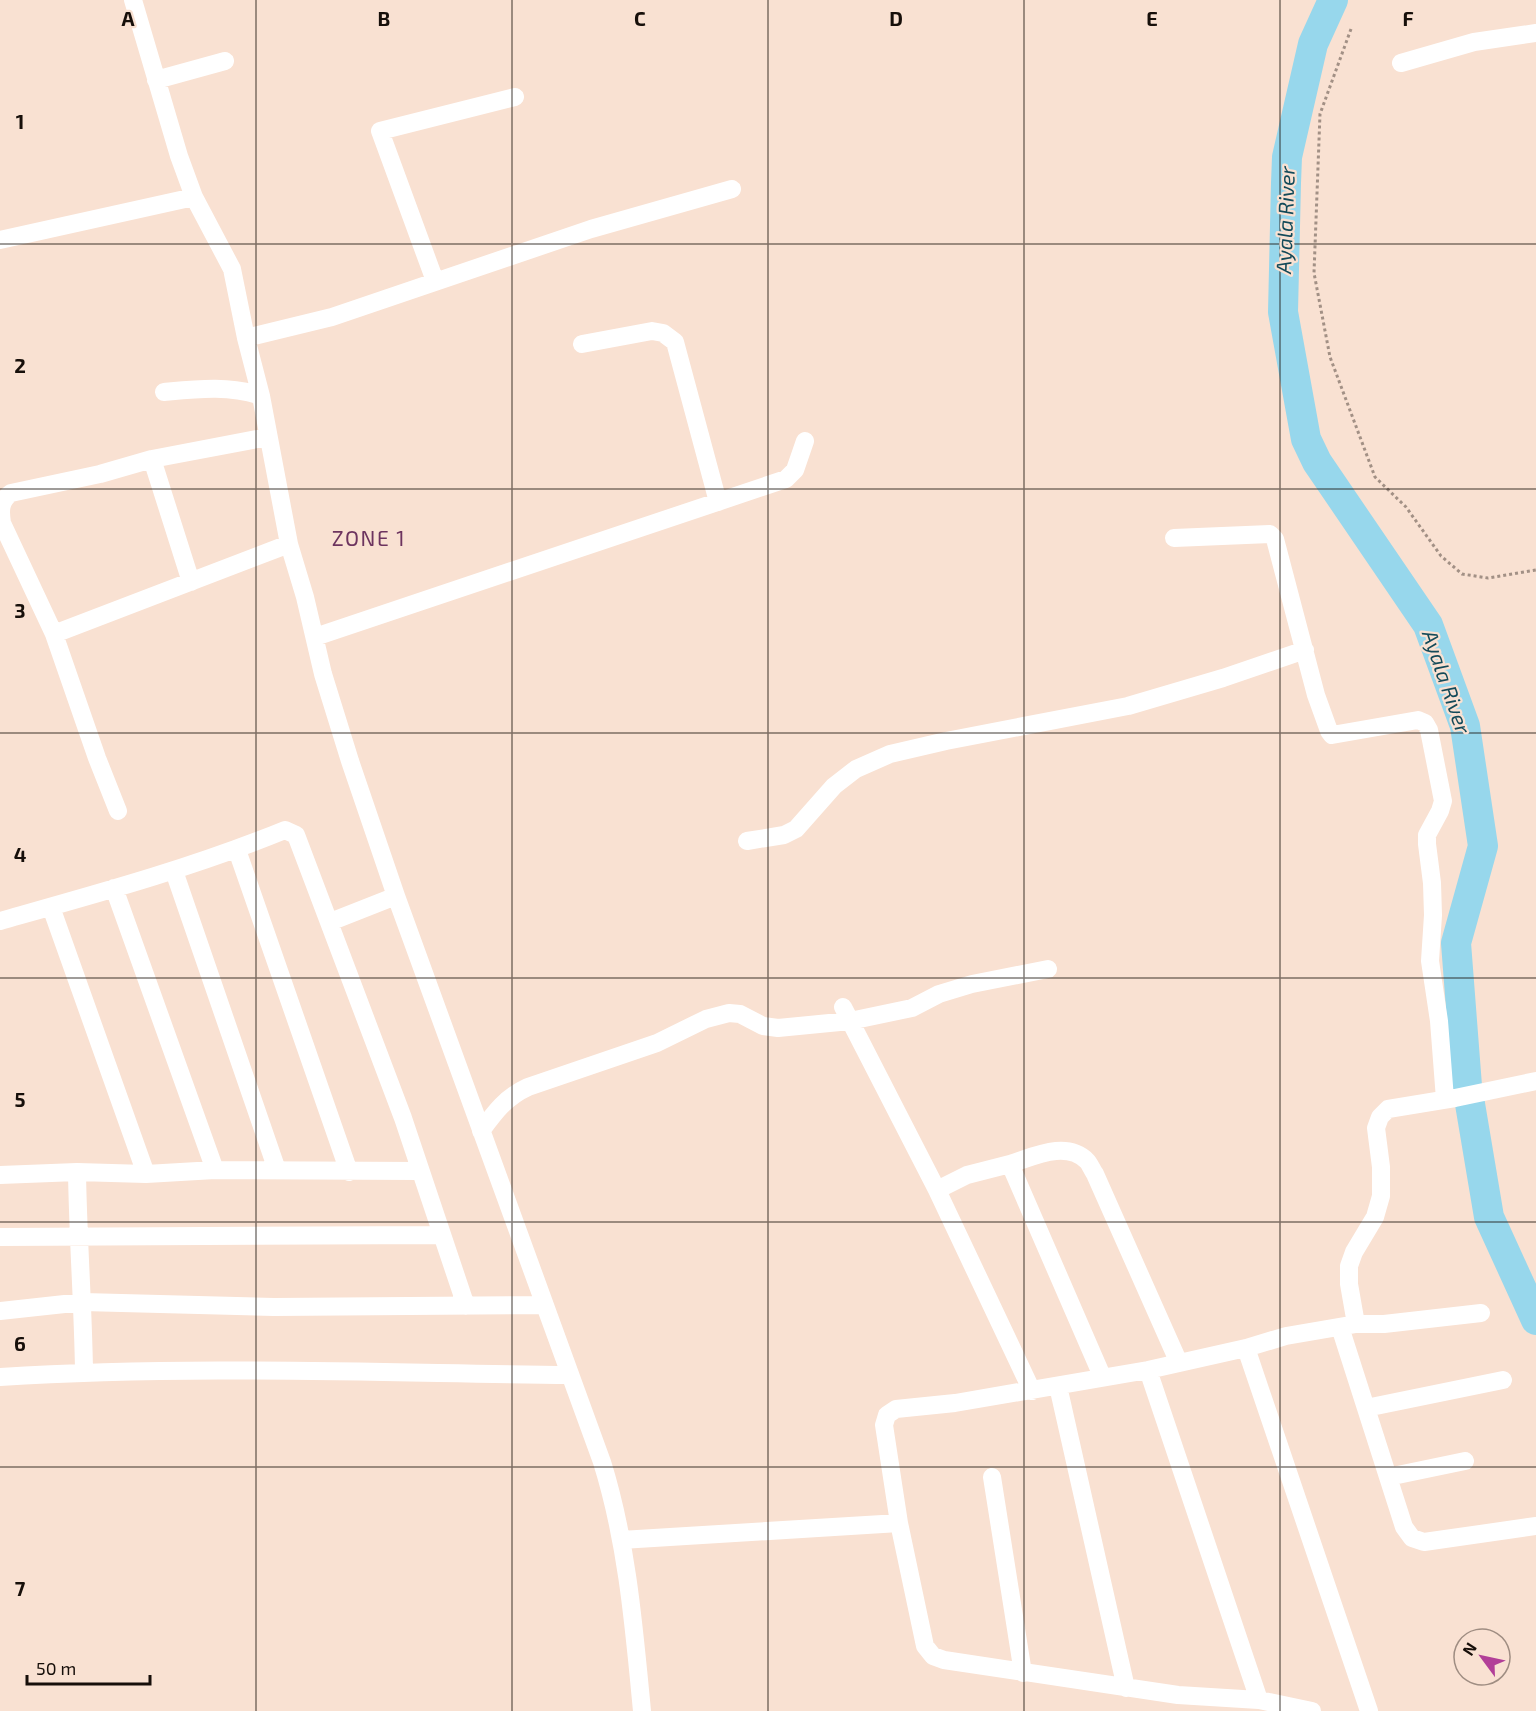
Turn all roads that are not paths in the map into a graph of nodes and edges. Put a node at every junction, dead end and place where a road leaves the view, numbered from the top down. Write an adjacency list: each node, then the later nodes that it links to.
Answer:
1 (133, 0): 5 (street)
2 (1536, 33): 4 (street)
3 (225, 61): 5 (street)
4 (1401, 63)
5 (156, 80): 8 (street)
6 (514, 98): 10 (street)
7 (732, 189): 10 (street)
8 (194, 197): 9 (street); 11 (street)
9 (0, 240)
10 (435, 281): 11 (street)
11 (246, 338): 14 (street)
12 (582, 344): 18 (street)
13 (164, 392): 14 (street)
14 (261, 396): 15 (street)
15 (268, 437): 17 (street); 20 (street)
16 (805, 441): 18 (street)
17 (152, 459): 21 (street); 22 (street)
18 (717, 502): 23 (street)
19 (1174, 538): 24 (street)
20 (289, 544): 21 (street); 23 (street)
21 (191, 582): 22 (street)
22 (54, 634): 25 (street)
23 (315, 637): 30 (street)
24 (1305, 650): 26 (street); 37 (street)
25 (118, 812)
26 (747, 841)
27 (237, 850): 28 (street); 33 (street); 44 (street)
28 (174, 872): 29 (street); 41 (street)
29 (114, 888): 31 (street); 40 (street)
30 (396, 896): 33 (street); 38 (street)
31 (51, 906): 32 (street); 45 (street)
32 (0, 921)
33 (330, 922): 42 (street)
34 (1048, 969): 35 (street)
35 (847, 1014): 38 (street); 47 (street)
36 (1536, 1080): 37 (street)
37 (1450, 1099): 56 (street)
38 (481, 1131): 52 (street)
39 (1010, 1164): 47 (street); 58 (street); 62 (street)
40 (215, 1170): 41 (street); 45 (street)
41 (277, 1170): 44 (street)
42 (420, 1171): 44 (street); 48 (street)
43 (77, 1172): 45 (street); 46 (street); 49 (street)
44 (349, 1172)
45 (146, 1174)
46 (0, 1175)
47 (937, 1190): 66 (street)
48 (442, 1235): 49 (street); 53 (street)
49 (78, 1236): 50 (street); 51 (street)
50 (0, 1237)
51 (83, 1302): 53 (street); 54 (street); 60 (street)
52 (543, 1305): 53 (street); 61 (street)
53 (466, 1306)
54 (0, 1311)
55 (1481, 1313): 56 (street)
56 (1348, 1325): 57 (street); 67 (street)
57 (1246, 1348): 58 (street); 79 (street)
58 (1179, 1363): 59 (street)
59 (1148, 1370): 62 (street); 76 (street)
60 (84, 1371): 61 (street); 63 (street)
61 (570, 1375): 73 (street)
62 (1102, 1376): 65 (street)
63 (0, 1377)
64 (1503, 1380): 67 (street)
65 (1058, 1386): 66 (street); 75 (street)
66 (1032, 1391): 71 (street)
67 (1366, 1408): 69 (street)
68 (1465, 1461): 69 (street)
69 (1388, 1477): 72 (street)
70 (992, 1478): 74 (street)
71 (899, 1523): 73 (street); 74 (street)
72 (1536, 1526)
73 (621, 1540): 77 (street)
74 (1023, 1673): 75 (street)
75 (1126, 1688): 76 (street)
76 (1259, 1700): 78 (street)
77 (642, 1711)
78 (1312, 1711)
79 (1369, 1711)

